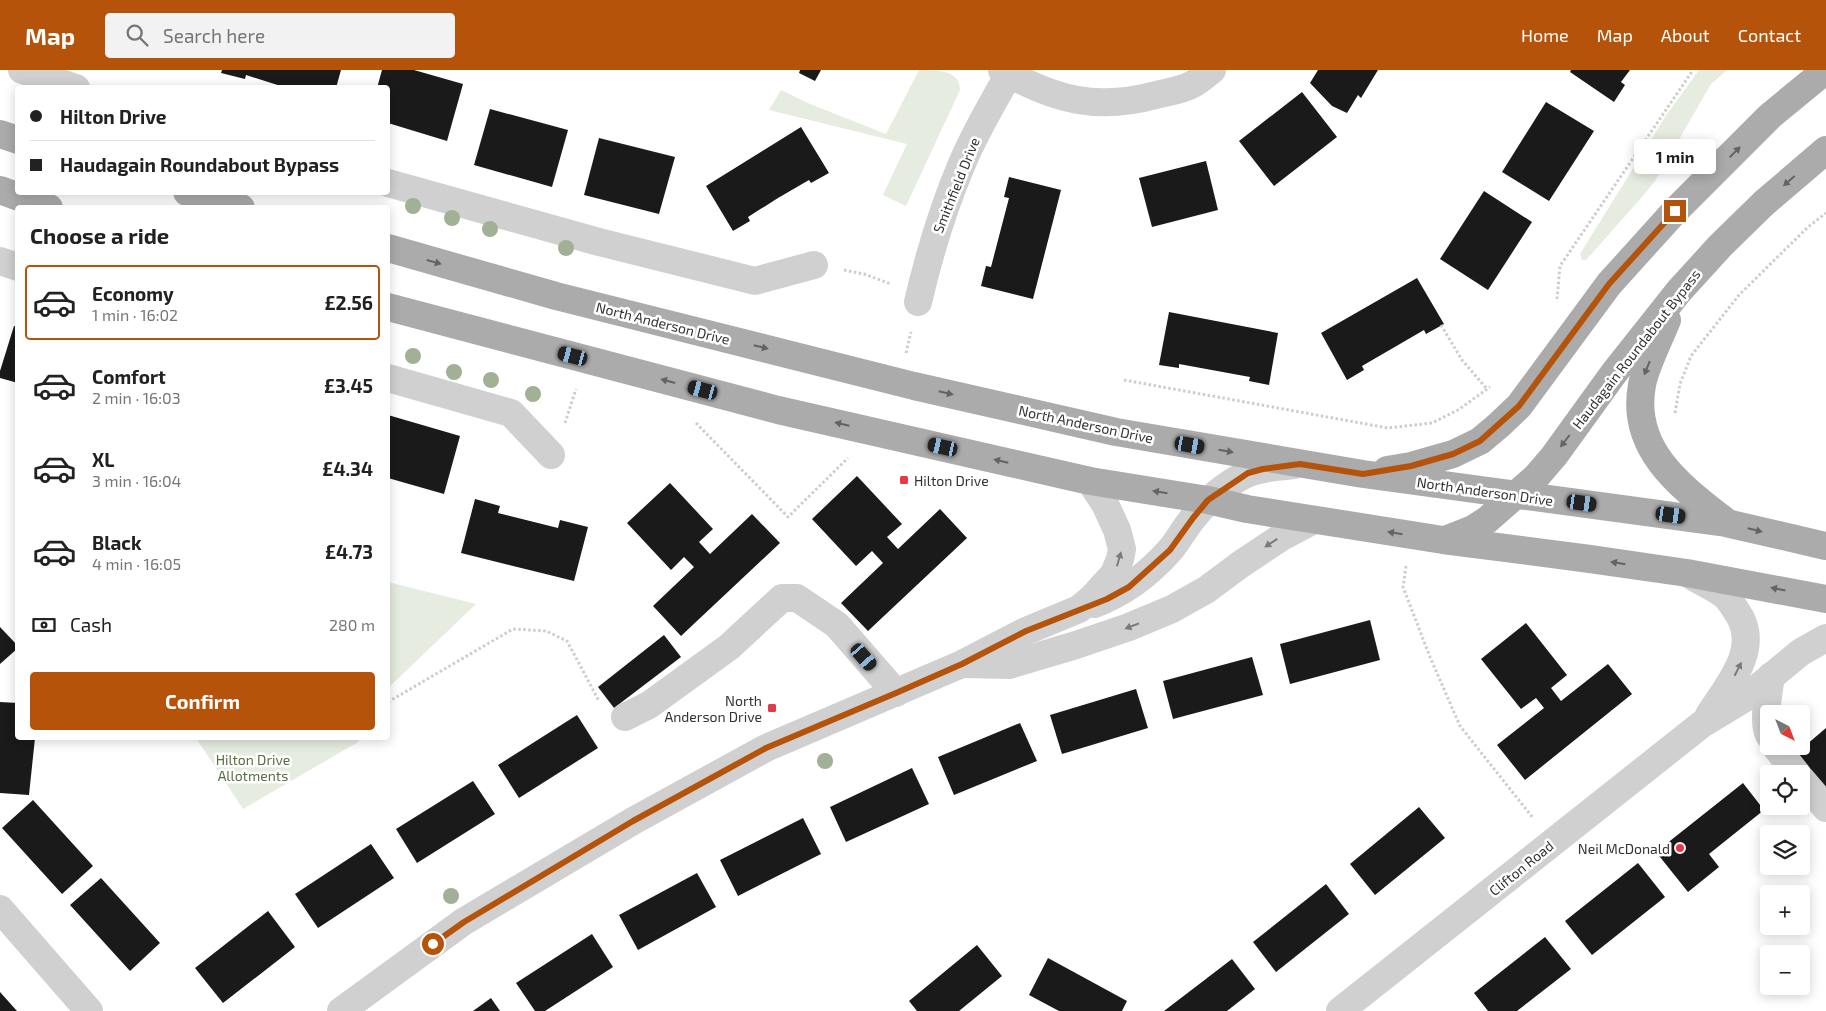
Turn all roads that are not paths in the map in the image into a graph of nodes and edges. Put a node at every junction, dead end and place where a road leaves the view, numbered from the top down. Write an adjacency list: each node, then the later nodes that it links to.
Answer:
1 (22, 70): 5 (street)
2 (1212, 70): 4 (street, Smithfield Drive)
3 (1826, 70): 24 (main road, one-way to 3)
4 (1005, 72): 19 (street, Smithfield Drive)
5 (67, 85)
6 (0, 134): 7 (main road)
7 (15, 139)
8 (1826, 150): 18 (main road, Haudagain Roundabout Bypass, one-way to 18)
9 (390, 184): 16 (street)
10 (0, 190): 12 (main road)
11 (197, 195): 13 (main road)
12 (41, 205)
13 (231, 205)
14 (390, 249): 23 (main road, North Anderson Drive, one-way to 23)
15 (0, 261): 17 (street)
16 (814, 265)
17 (15, 266)
18 (1679, 291): 26 (main road, Haudagain Roundabout Bypass, one-way to 26); 29 (main road, one-way to 29)
19 (918, 302)
20 (390, 308): 25 (main road, one-way to 20)
21 (390, 379): 22 (street)
22 (551, 455)
23 (1300, 464): 24 (main road, North Anderson Drive); 27 (street)
24 (1363, 474): 26 (main road, North Anderson Drive)
25 (1090, 481): 27 (main road, one-way to 25); 34 (street, one-way to 25)
26 (1517, 495): 29 (main road, North Anderson Drive); 30 (main road, Haudagain Roundabout Bypass)
27 (1208, 500): 28 (main road); 34 (street)
28 (1314, 520): 30 (main road, one-way to 28); 36 (street, one-way to 36)
29 (1726, 523): 31 (main road, North Anderson Drive, one-way to 31)
30 (1443, 540): 32 (main road, one-way to 30)
31 (1826, 546)
32 (1687, 573): 33 (main road, one-way to 32); 41 (street, Clifton Road, one-way to 32)
33 (1826, 599)
34 (1078, 609): 36 (street)
35 (1826, 638): 37 (street, Clifton Road)
36 (962, 664): 38 (street)
37 (1771, 676): 39 (street); 41 (street, Clifton Road)
38 (896, 693): 40 (street); 48 (street)
39 (1767, 705)
40 (625, 717)
41 (1702, 724): 49 (street, Clifton Road)
42 (1782, 755): 43 (street)
43 (1790, 765)
44 (1810, 789): 45 (street)
45 (1826, 808)
46 (0, 910): 47 (street)
47 (89, 1011)
48 (340, 1011)
49 (1340, 1011)

